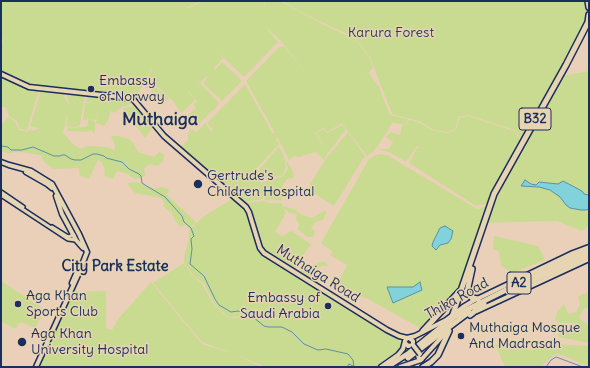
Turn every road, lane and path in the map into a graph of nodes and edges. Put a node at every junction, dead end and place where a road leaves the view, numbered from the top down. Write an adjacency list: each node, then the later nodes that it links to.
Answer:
1 (588, 1): 2 (highway)
2 (589, 7)
3 (589, 15): 11 (highway, B32)
4 (1, 74): 29 (main road, Muthaiga Road)
5 (1, 163): 8 (main road); 8 (main road)
6 (1, 192): 12 (street)
7 (1, 195): 14 (street)
8 (60, 202): 9 (main road); 10 (main road)
9 (66, 210): 10 (main road); 13 (main road)
10 (62, 214): 12 (main road)
11 (484, 224): 19 (highway, B32); 20 (highway, B32)
12 (74, 235): 14 (main road)
13 (81, 238): 14 (main road); 32 (main road)
14 (76, 240): 32 (main road)
15 (589, 247): 21 (main road, Thika Road)
16 (589, 250): 30 (highway, Thika Road / A2)
17 (589, 255): 22 (highway, Thika Road / A2)
18 (589, 259): 25 (main road, Thika Road)
19 (472, 268): 21 (highway, B32); 23 (highway, B32)
20 (463, 288): 24 (highway, B32); 27 (highway, B32)
21 (478, 299): 24 (main road, Thika Road)
22 (484, 304): 25 (highway); 31 (highway, Thika Road / A2)
23 (457, 309)
24 (453, 314): 26 (main road, Thika Road)
25 (470, 315): 31 (main road, Thika Road)
26 (446, 320): 27 (main road, Thika Road); 30 (highway)
27 (423, 331): 29 (main road, Thika Road)
28 (449, 331): 37 (highway)
29 (406, 340): 31 (main road, Muthaiga Road); 31 (main road); 33 (main road)
30 (425, 341): 31 (highway, Thika Road / A2)
31 (418, 352): 34 (highway, A2); 35 (highway, A2); 36 (main road)
32 (35, 367)
33 (381, 367)
34 (387, 367)
35 (392, 367)
36 (400, 367)
37 (423, 367)

